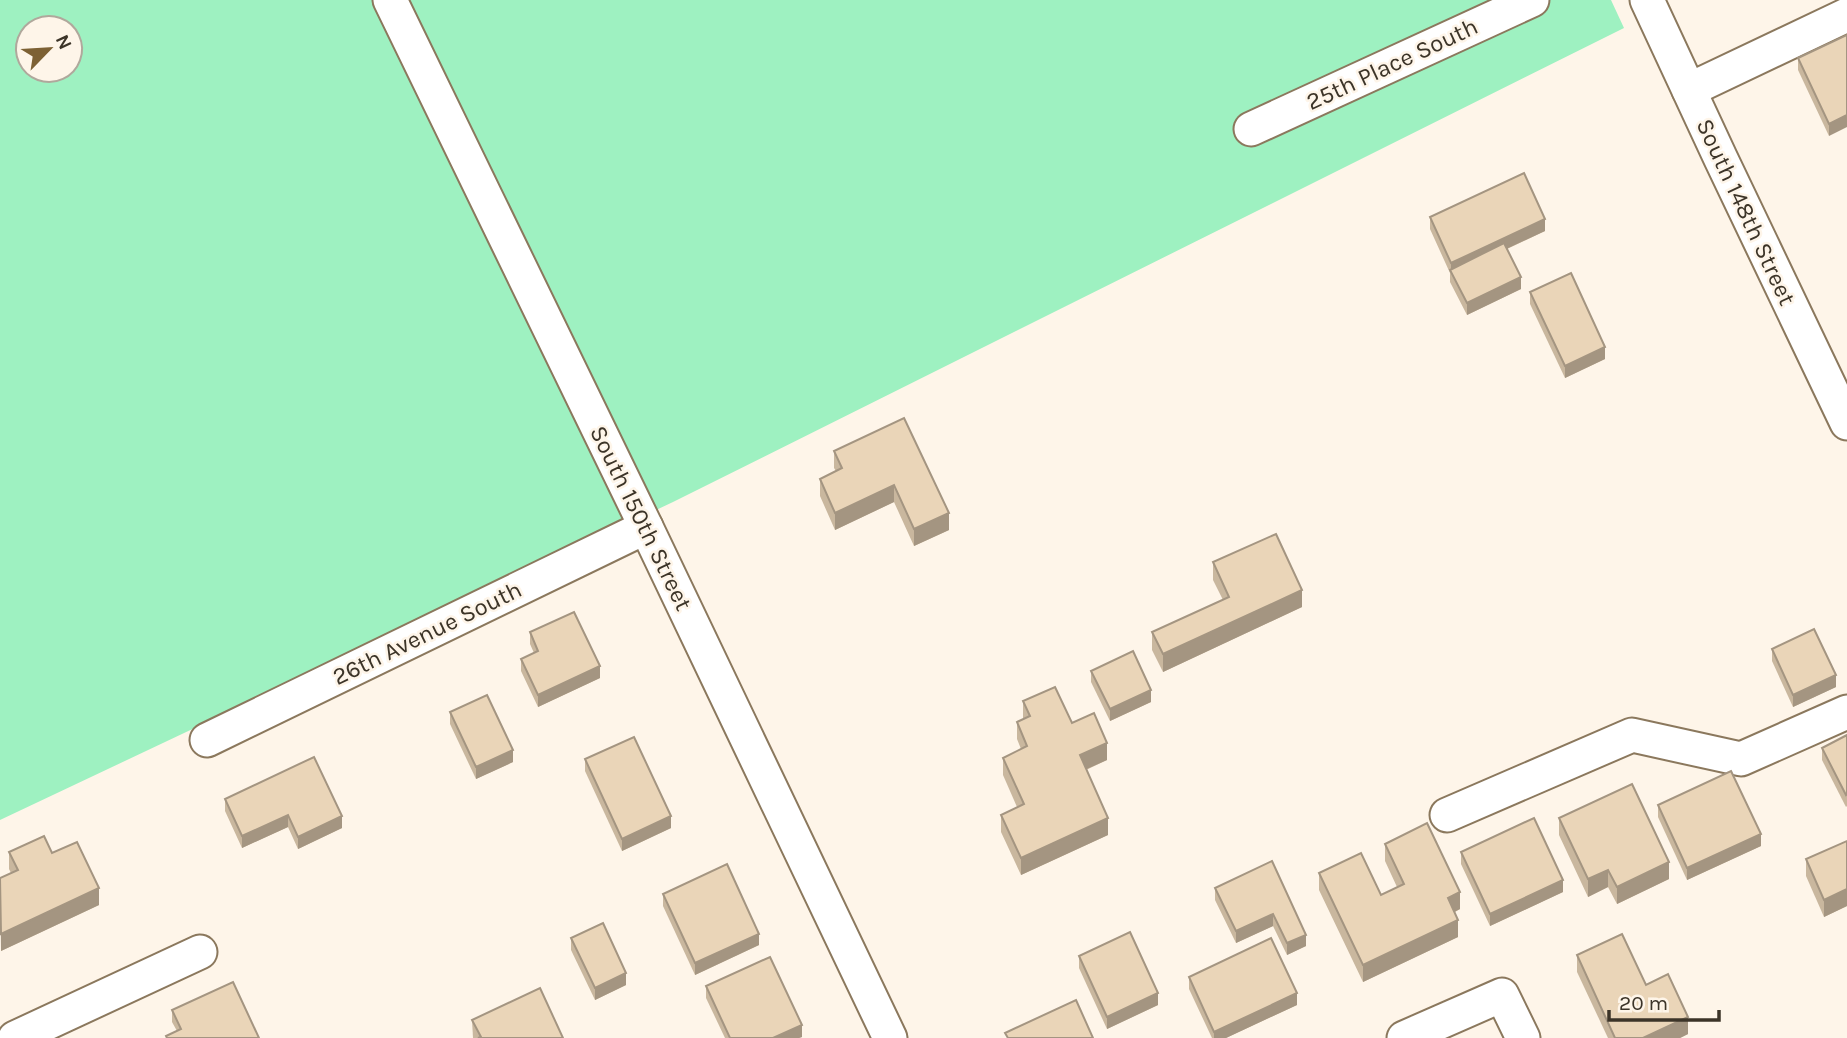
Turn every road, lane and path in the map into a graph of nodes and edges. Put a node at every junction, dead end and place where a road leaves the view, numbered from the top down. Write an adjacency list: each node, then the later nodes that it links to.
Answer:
1 (390, 0): 8 (street, South 150th Street)
2 (1532, 0): 6 (street, 25th Place South)
3 (1647, 0): 5 (street, South 148th Street)
4 (1847, 15): 5 (street)
5 (1689, 90): 7 (street, South 148th Street)
6 (1251, 129)
7 (1847, 423)
8 (646, 527): 10 (street, 26th Avenue South); 14 (street, South 150th Street)
9 (1847, 712): 11 (street)
10 (207, 740)
11 (1447, 815)
12 (200, 952): 13 (street)
13 (15, 1038)
14 (890, 1038)
15 (1404, 1038): 16 (street)
16 (1523, 1038)

